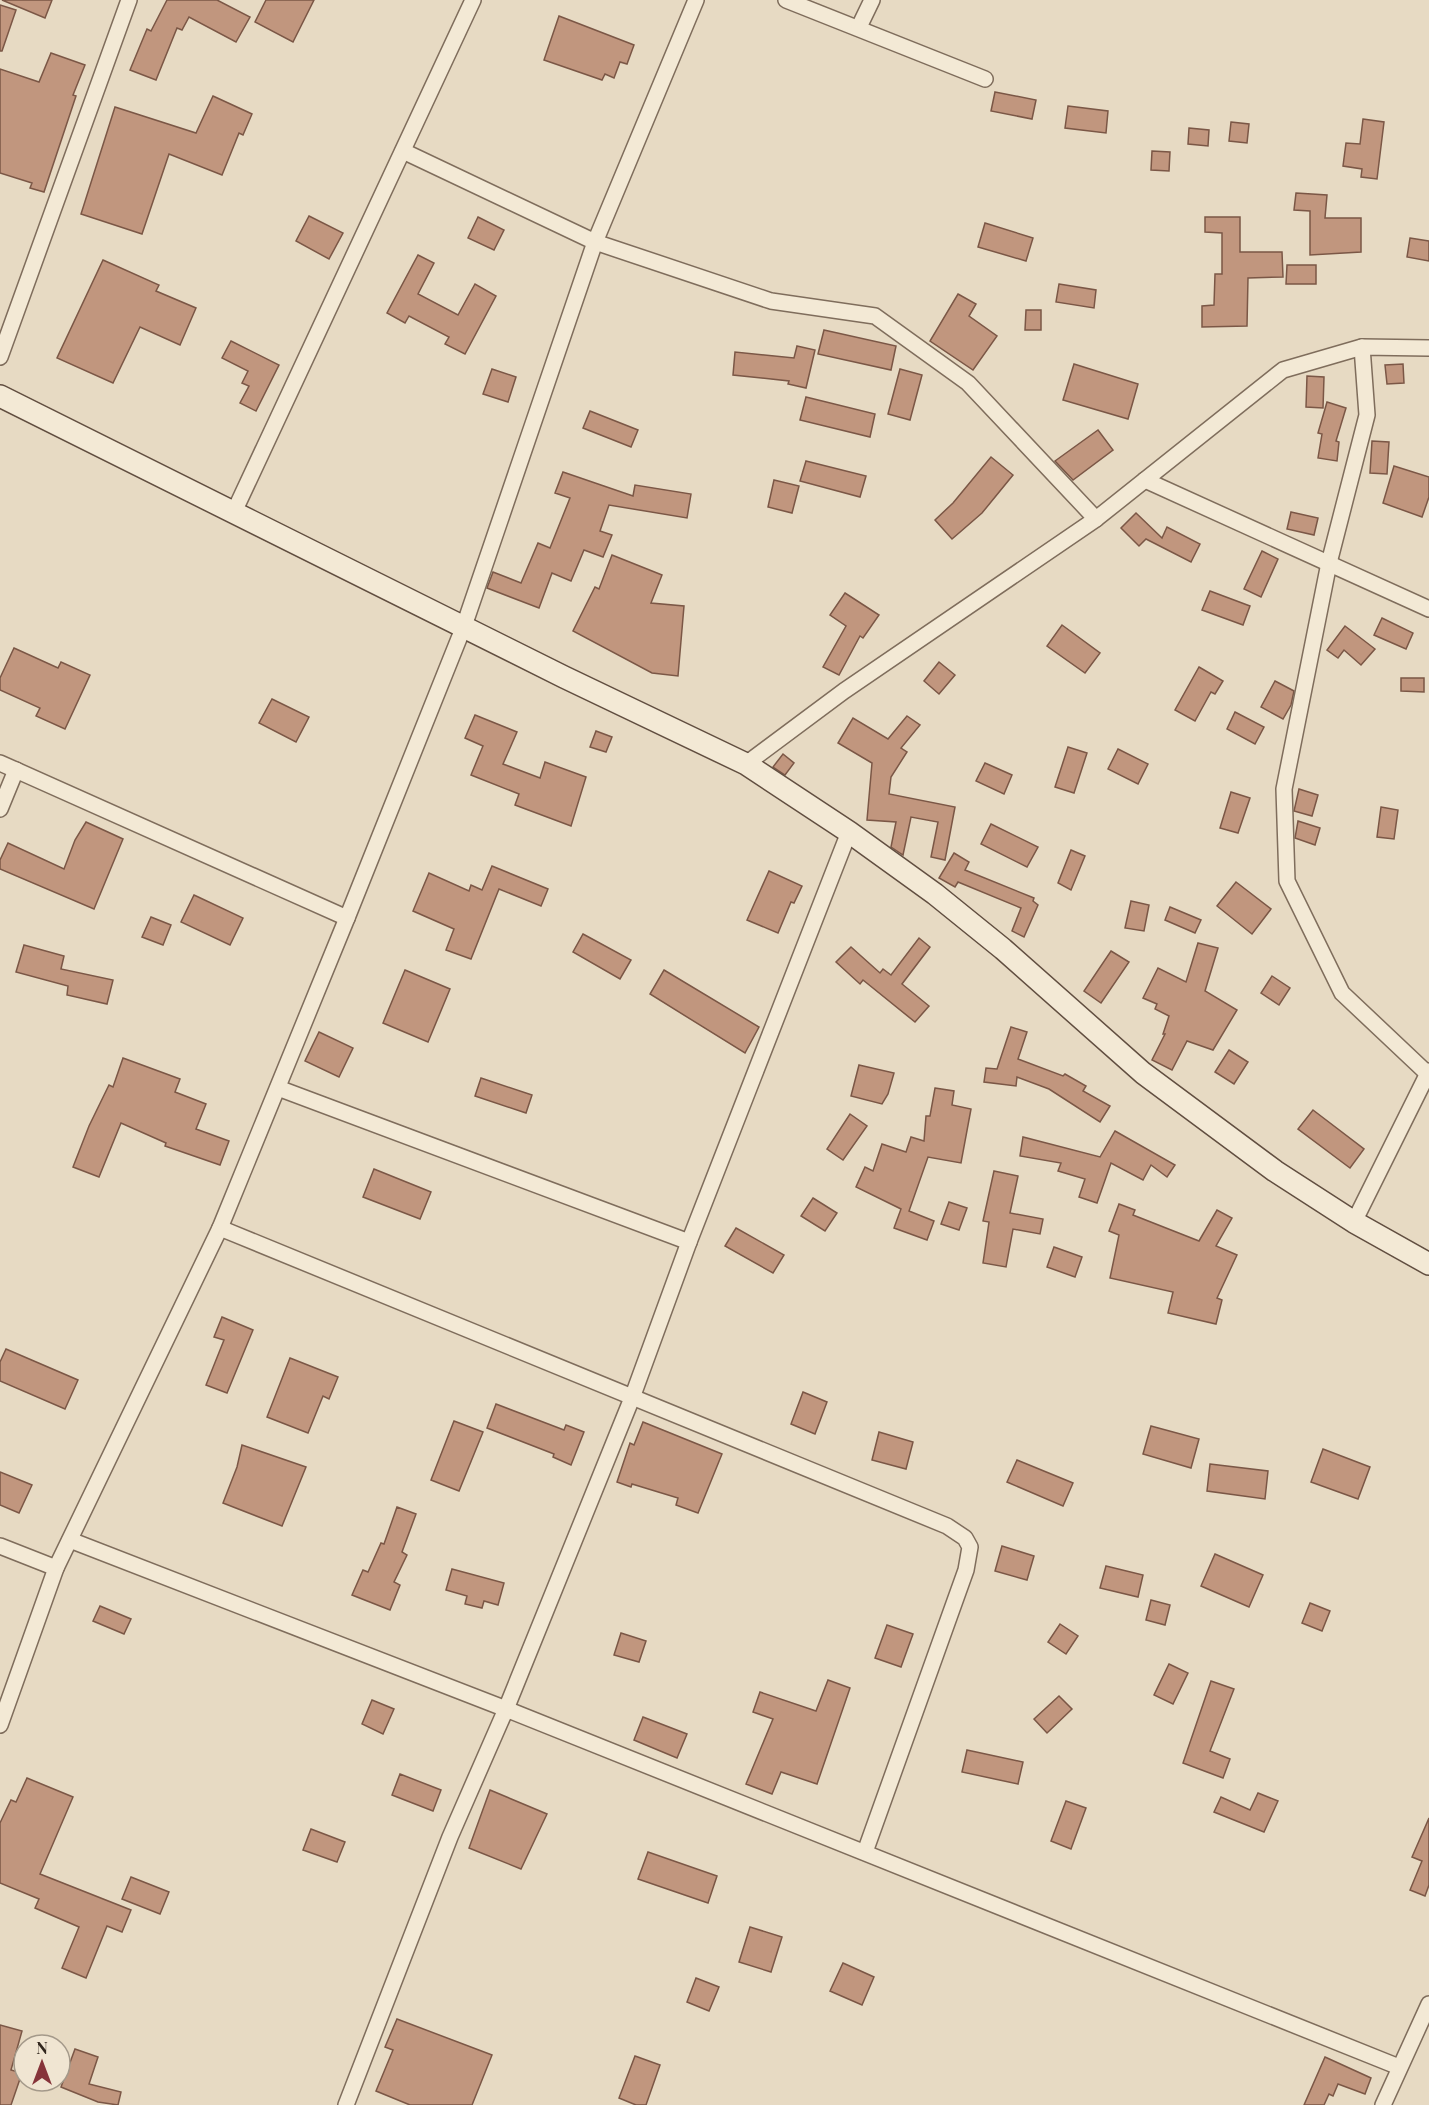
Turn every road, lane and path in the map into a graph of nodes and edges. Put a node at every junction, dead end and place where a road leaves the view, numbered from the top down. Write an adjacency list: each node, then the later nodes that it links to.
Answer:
1 (129, 0): 12 (street)
2 (473, 0): 8 (street)
3 (696, 0): 9 (street)
4 (786, 0): 6 (street)
5 (872, 0): 6 (street)
6 (860, 27): 7 (street)
7 (985, 79)
8 (403, 151): 9 (street); 15 (street)
9 (595, 242): 16 (street); 19 (street)
10 (1362, 346): 11 (street); 14 (street); 17 (street)
11 (1429, 348)
12 (0, 357)
13 (0, 396): 15 (main road)
14 (1145, 480): 16 (street); 17 (street)
15 (234, 512): 19 (main road)
16 (1096, 519): 21 (street)
17 (1329, 563): 18 (street); 26 (street)
18 (1429, 609)
19 (464, 626): 21 (main road); 25 (street)
20 (0, 763): 22 (street)
21 (746, 764): 24 (main road)
22 (16, 770): 23 (street); 25 (street)
23 (0, 809)
24 (849, 832): 28 (main road); 30 (street)
25 (347, 918): 27 (street)
26 (1429, 1073): 28 (street)
27 (278, 1088): 29 (street); 30 (street)
28 (1354, 1222): 31 (main road)
29 (220, 1228): 32 (street); 33 (street)
30 (689, 1242): 32 (street)
31 (1429, 1264)
32 (632, 1398): 36 (street); 38 (street)
33 (70, 1540): 35 (street); 36 (street)
34 (0, 1546): 35 (street)
35 (56, 1568): 37 (street)
36 (506, 1709): 38 (street); 41 (street)
37 (0, 1725)
38 (865, 1852): 40 (street)
39 (1429, 2004): 40 (street)
40 (1399, 2067): 42 (street)
41 (346, 2105)
42 (1383, 2105)

